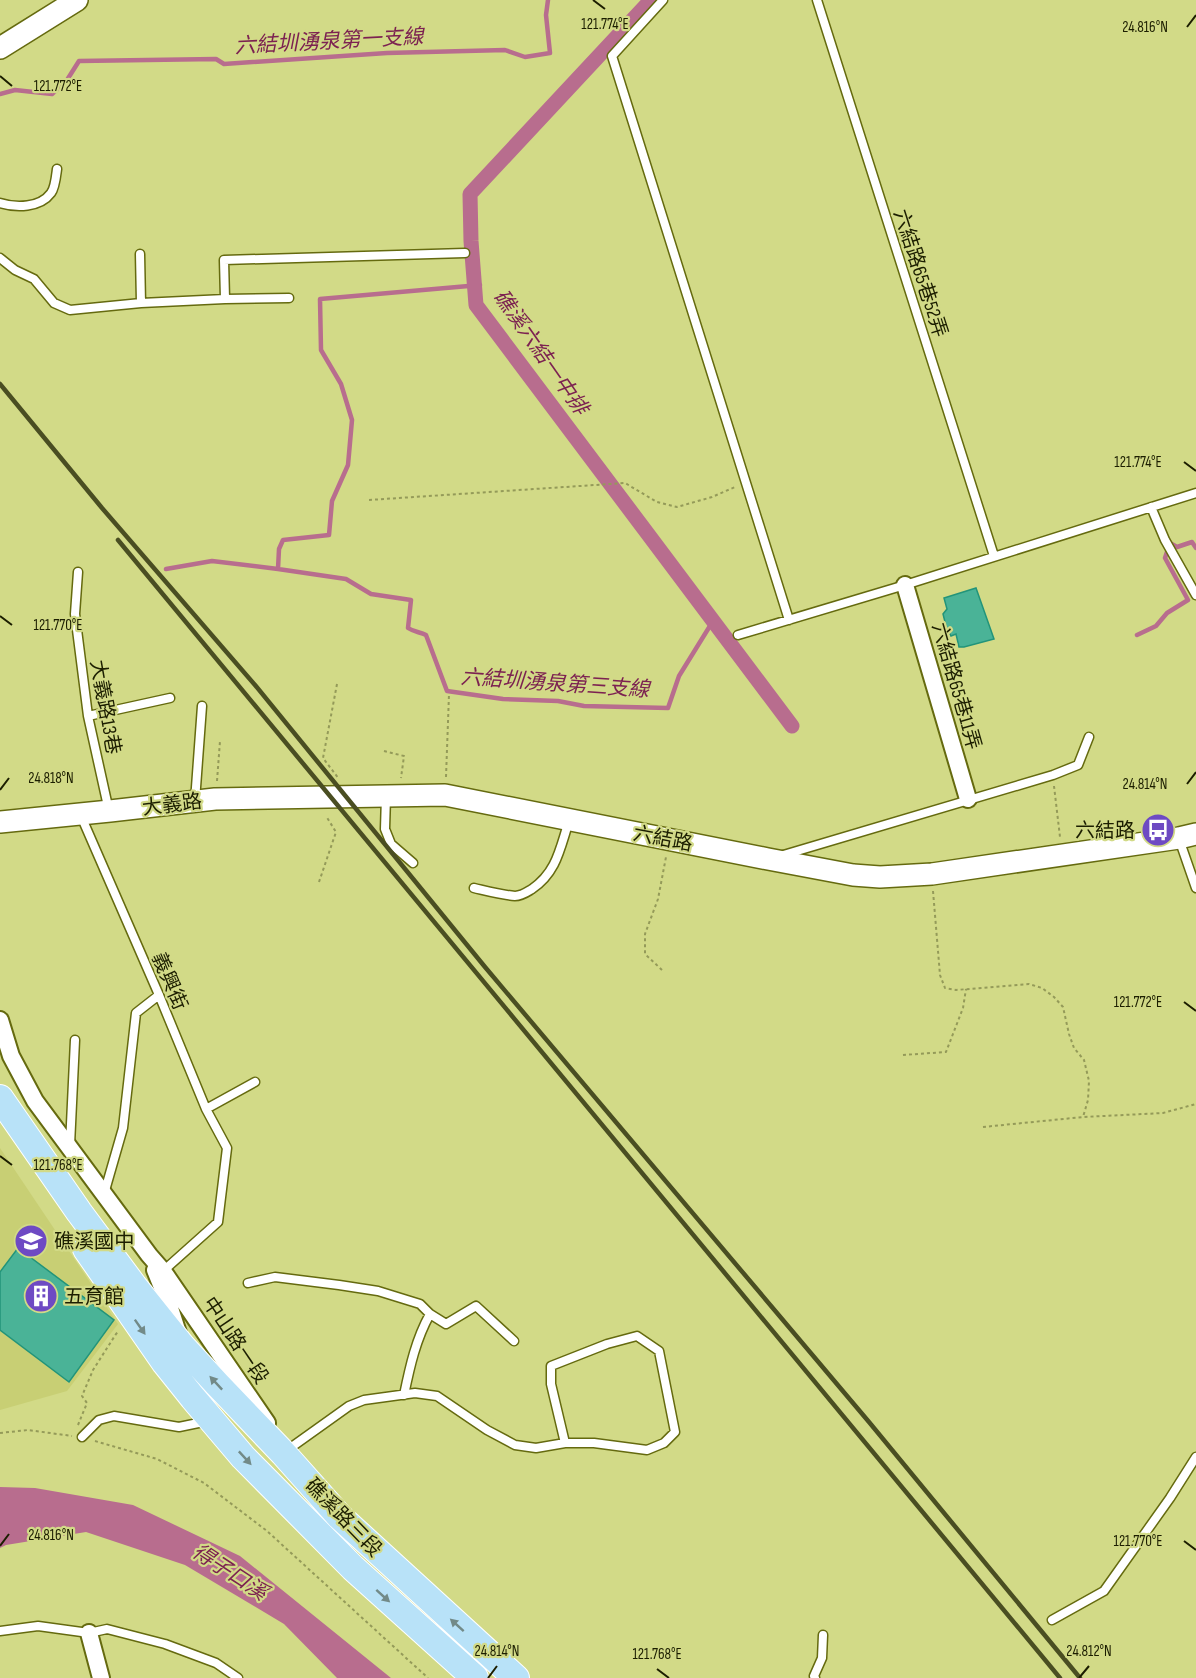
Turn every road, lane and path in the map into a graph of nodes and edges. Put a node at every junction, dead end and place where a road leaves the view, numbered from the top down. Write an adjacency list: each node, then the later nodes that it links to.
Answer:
1 (77, 0): 4 (street)
2 (663, 0): 13 (lane)
3 (817, 0): 17 (lane, 六結路65巷52弄)
4 (0, 48)
5 (57, 169): 6 (lane)
6 (0, 203)
7 (465, 253): 11 (lane)
8 (140, 254): 12 (lane)
9 (0, 258): 12 (lane)
10 (289, 298): 11 (lane)
11 (225, 299): 12 (lane)
12 (141, 303)
13 (746, 482): 15 (path); 21 (lane)
14 (1196, 493): 16 (lane)
15 (369, 500)
16 (1151, 507): 17 (lane); 20 (lane)
17 (994, 556): 19 (lane)
18 (78, 572): 27 (lane, 大義路13巷)
19 (905, 585): 21 (lane); 36 (street, 六結路65巷11弄)
20 (1196, 595)
21 (789, 620): 22 (lane)
22 (738, 635)
23 (337, 684): 33 (path)
24 (449, 694): 32 (path)
25 (170, 698): 27 (lane)
26 (202, 706): 37 (lane)
27 (88, 716): 38 (lane, 大義路13巷)
28 (1089, 737): 31 (lane)
29 (220, 741): 37 (path)
30 (384, 751): 34 (path)
31 (1053, 775): 36 (lane); 44 (path)
32 (445, 795): 34 (street, 六結路); 40 (street, 六結路)
33 (348, 796): 34 (street, 六結路); 35 (street, 大義路)
34 (393, 796): 46 (lane)
35 (314, 797): 37 (street, 大義路); 48 (path)
36 (968, 799): 45 (lane)
37 (205, 800): 38 (street, 大義路)
38 (110, 811): 39 (street, 大義路)
39 (81, 814): 41 (street, 大義路); 53 (lane, 義興街)
40 (570, 819): 43 (street, 六結路); 49 (lane)
41 (0, 822)
42 (1187, 836): 44 (street, 六結路); 50 (lane)
43 (670, 840): 45 (street, 六結路); 51 (path)
44 (1062, 855): 47 (street, 六結路)
45 (768, 859): 47 (street, 六結路)
46 (413, 863)
47 (932, 874): 52 (path)
48 (319, 882)
49 (474, 888)
50 (1196, 888)
51 (662, 970)
52 (966, 989): 56 (path); 61 (path)
53 (159, 995): 60 (lane, 義興街); 65 (lane)
54 (0, 1020): 64 (street, 中山路一段)
55 (75, 1040): 64 (lane)
56 (903, 1055)
57 (255, 1082): 60 (lane)
58 (0, 1098): 71 (main road, 礁溪路三段)
59 (1196, 1104): 61 (path)
60 (206, 1108): 66 (lane, 義興街)
61 (1083, 1117): 63 (path)
62 (0, 1122): 69 (main road, 礁溪路三段)
63 (983, 1127)
64 (70, 1149): 65 (street, 中山路一段)
65 (104, 1195): 66 (street, 中山路一段)
66 (160, 1273): 71 (street, 中山路一段); 78 (street, 中山路一段)
67 (248, 1283): 68 (lane)
68 (430, 1314): 70 (lane); 72 (lane)
69 (135, 1319): 73 (main road, 礁溪路三段, one-way to 73); 76 (path)
70 (514, 1341)
71 (182, 1346): 73 (street, 中山路一段); 78 (main road, 礁溪路三段, one-way to 71)
72 (404, 1395): 77 (lane); 78 (lane)
73 (193, 1398): 74 (main road, 礁溪路三段)
74 (211, 1420): 76 (lane); 87 (main road, 礁溪路三段, one-way to 87)
75 (0, 1433): 76 (path)
76 (77, 1437): 86 (path)
77 (565, 1443): 77 (lane)
78 (283, 1453): 88 (main road, 礁溪路三段, one-way to 78)
79 (1196, 1457): 80 (lane)
80 (1052, 1620)
81 (0, 1631): 82 (lane)
82 (89, 1633): 84 (street); 85 (lane)
83 (823, 1635): 89 (lane)
84 (101, 1678)
85 (238, 1678)
86 (428, 1678)
87 (475, 1678)
88 (516, 1678)
89 (815, 1678)

